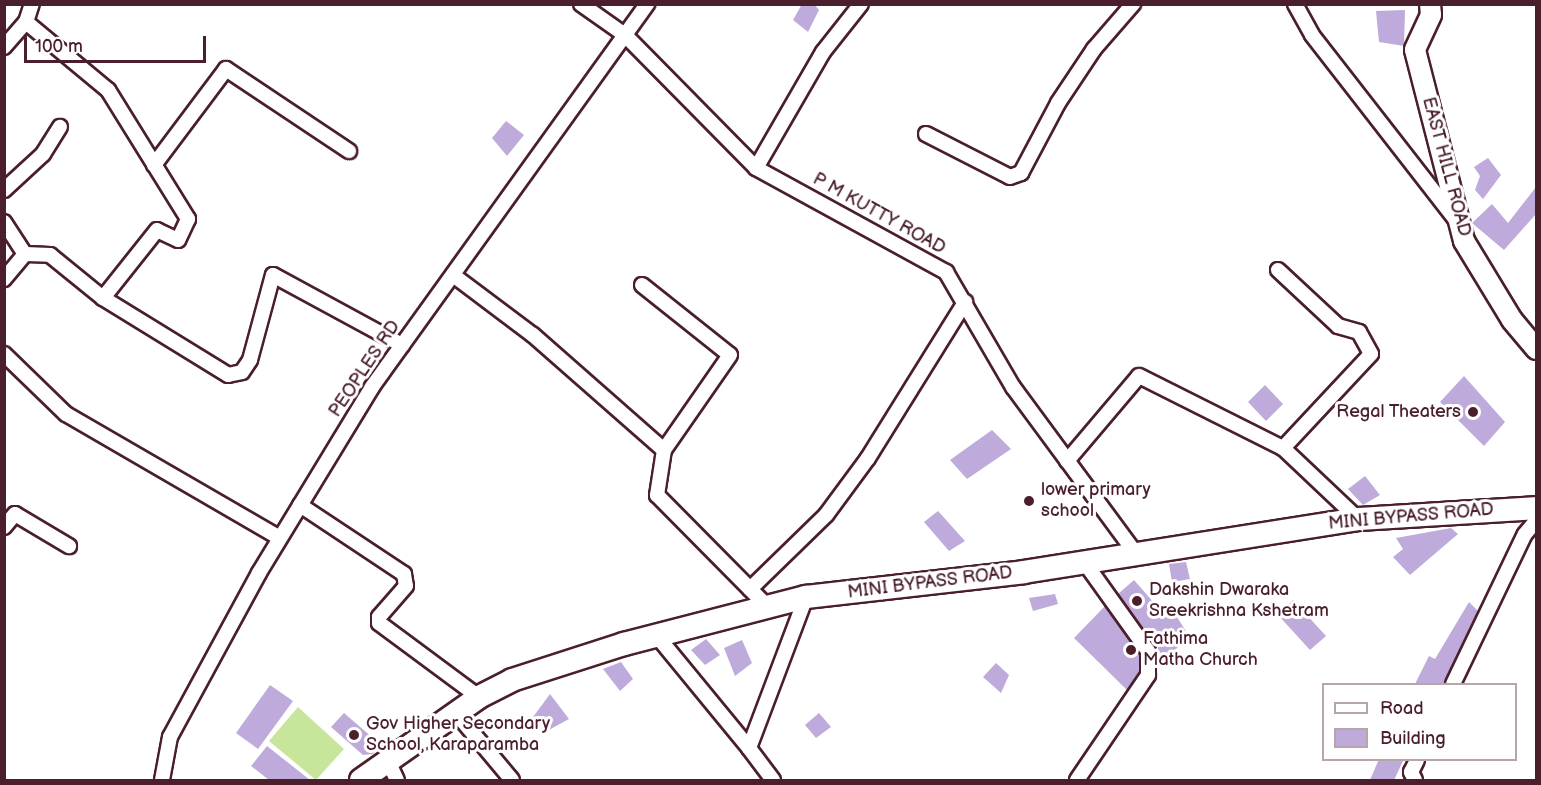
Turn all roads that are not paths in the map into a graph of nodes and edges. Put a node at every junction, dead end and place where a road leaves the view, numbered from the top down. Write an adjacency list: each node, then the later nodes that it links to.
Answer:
1 (32, 4): 8 (street)
2 (581, 4): 9 (street, P M KUTTY ROAD)
3 (647, 4): 9 (street, PEOPLES RD)
4 (861, 4): 15 (street)
5 (1133, 4): 12 (street)
6 (1295, 4): 18 (street)
7 (1430, 4): 18 (street, EAST HILL ROAD)
8 (26, 22): 10 (street); 14 (street)
9 (625, 35): 15 (street, P M KUTTY ROAD); 21 (street, PEOPLES RD)
10 (4, 47)
11 (60, 127): 16 (street)
12 (926, 134)
13 (349, 151): 14 (street)
14 (154, 165): 24 (street)
15 (756, 168): 25 (street, P M KUTTY ROAD)
16 (4, 190)
17 (4, 222): 19 (street)
18 (1460, 225): 27 (street, EAST HILL ROAD)
19 (26, 254): 22 (street); 24 (street)
20 (1278, 270): 29 (street)
21 (453, 275): 26 (street, PEOPLES RD); 30 (street)
22 (4, 279)
23 (642, 285): 30 (street)
24 (104, 298): 26 (street)
25 (964, 302): 31 (street, P M KUTTY ROAD); 41 (street)
26 (402, 345): 32 (street, PEOPLES RD)
27 (1536, 349)
28 (4, 354): 37 (street)
29 (1283, 448): 31 (street); 34 (street)
30 (664, 450): 41 (street)
31 (1067, 461): 39 (street, P M KUTTY ROAD)
32 (300, 505): 37 (street, PEOPLES RD); 46 (street)
33 (1536, 508): 34 (main road, MINI BYPASS ROAD)
34 (1358, 519): 39 (main road, MINI BYPASS ROAD)
35 (1536, 521): 45 (street)
36 (4, 527): 38 (street)
37 (280, 538): 50 (street, PEOPLES RD)
38 (69, 546)
39 (1134, 551): 40 (main road, MINI BYPASS ROAD)
40 (1085, 563): 42 (main road, MINI BYPASS ROAD); 54 (street)
41 (750, 589): 43 (street)
42 (806, 597): 43 (main road, MINI BYPASS ROAD); 48 (street)
43 (769, 608): 44 (main road, MINI BYPASS ROAD)
44 (657, 636): 46 (main road, MINI BYPASS ROAD); 48 (street)
45 (1453, 683)
46 (479, 697): 47 (main road, MINI BYPASS ROAD)
47 (456, 713): 49 (main road, MINI BYPASS ROAD); 52 (street)
48 (749, 748): 53 (street)
49 (392, 771): 51 (main road, MINI BYPASS ROAD)
50 (162, 780)
51 (361, 780)
52 (512, 780)
53 (773, 780)
54 (1077, 780)

